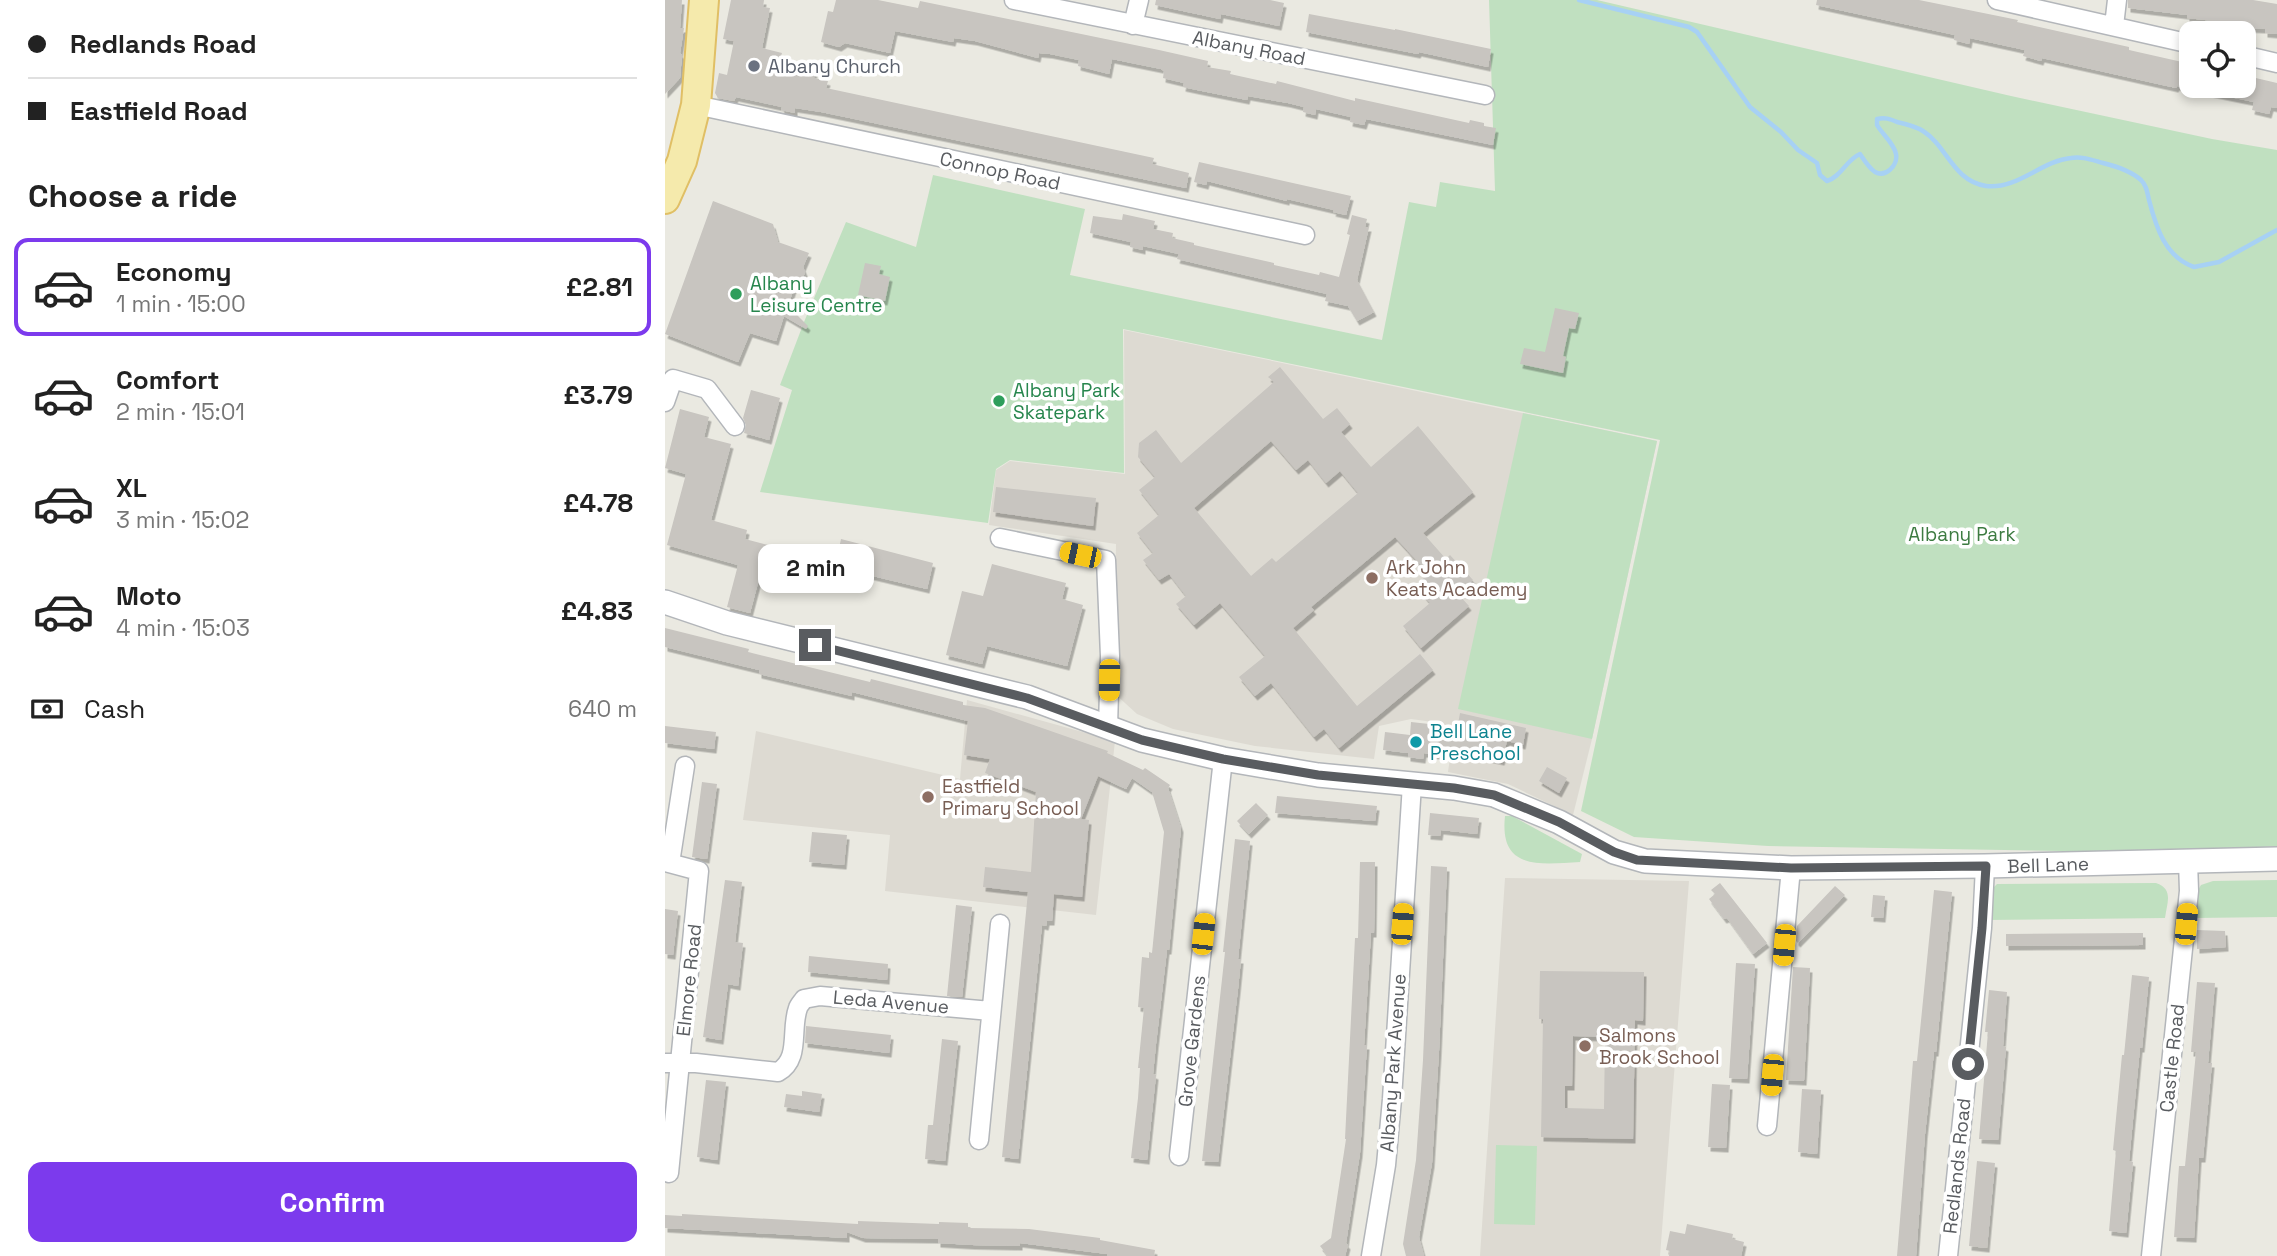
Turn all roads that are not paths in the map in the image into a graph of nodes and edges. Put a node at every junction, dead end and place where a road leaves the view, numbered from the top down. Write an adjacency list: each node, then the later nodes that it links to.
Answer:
1 (704, 0): 12 (main road)
2 (1014, 0): 6 (street, Albany Road)
3 (1139, 0): 6 (street)
4 (1997, 0): 7 (street)
5 (2117, 0): 7 (street)
6 (1133, 25): 11 (street, Albany Road)
7 (2114, 26): 8 (street)
8 (2179, 41)
9 (2256, 58): 10 (street)
10 (2277, 63)
11 (1485, 95)
12 (696, 105): 13 (main road); 15 (street, Connop Road)
13 (673, 158): 14 (main road)
14 (665, 199)
15 (1305, 235)
16 (665, 402): 17 (street)
17 (735, 426)
18 (1000, 538): 20 (street)
19 (665, 602): 20 (street, Bell Lane)
20 (1108, 727): 21 (street, Bell Lane)
21 (1223, 759): 23 (street, Bell Lane); 34 (street, Grove Gardens)
22 (685, 766): 26 (street)
23 (1412, 784): 28 (street, Bell Lane); 36 (street, Albany Park Avenue)
24 (2277, 859): 25 (street, Bell Lane)
25 (2189, 861): 27 (street, Bell Lane); 38 (street, Castle Road)
26 (667, 863): 31 (street, Elmore Road)
27 (1986, 866): 28 (street, Bell Lane); 37 (street, Redlands Road)
28 (1791, 868): 32 (street)
29 (1000, 924): 30 (street)
30 (991, 1011): 31 (street, Leda Avenue); 33 (street)
31 (673, 1064): 35 (street, Elmore Road)
32 (1767, 1126)
33 (979, 1140)
34 (1179, 1156)
35 (669, 1173)
36 (1371, 1256)
37 (1948, 1256)
38 (2151, 1256)

